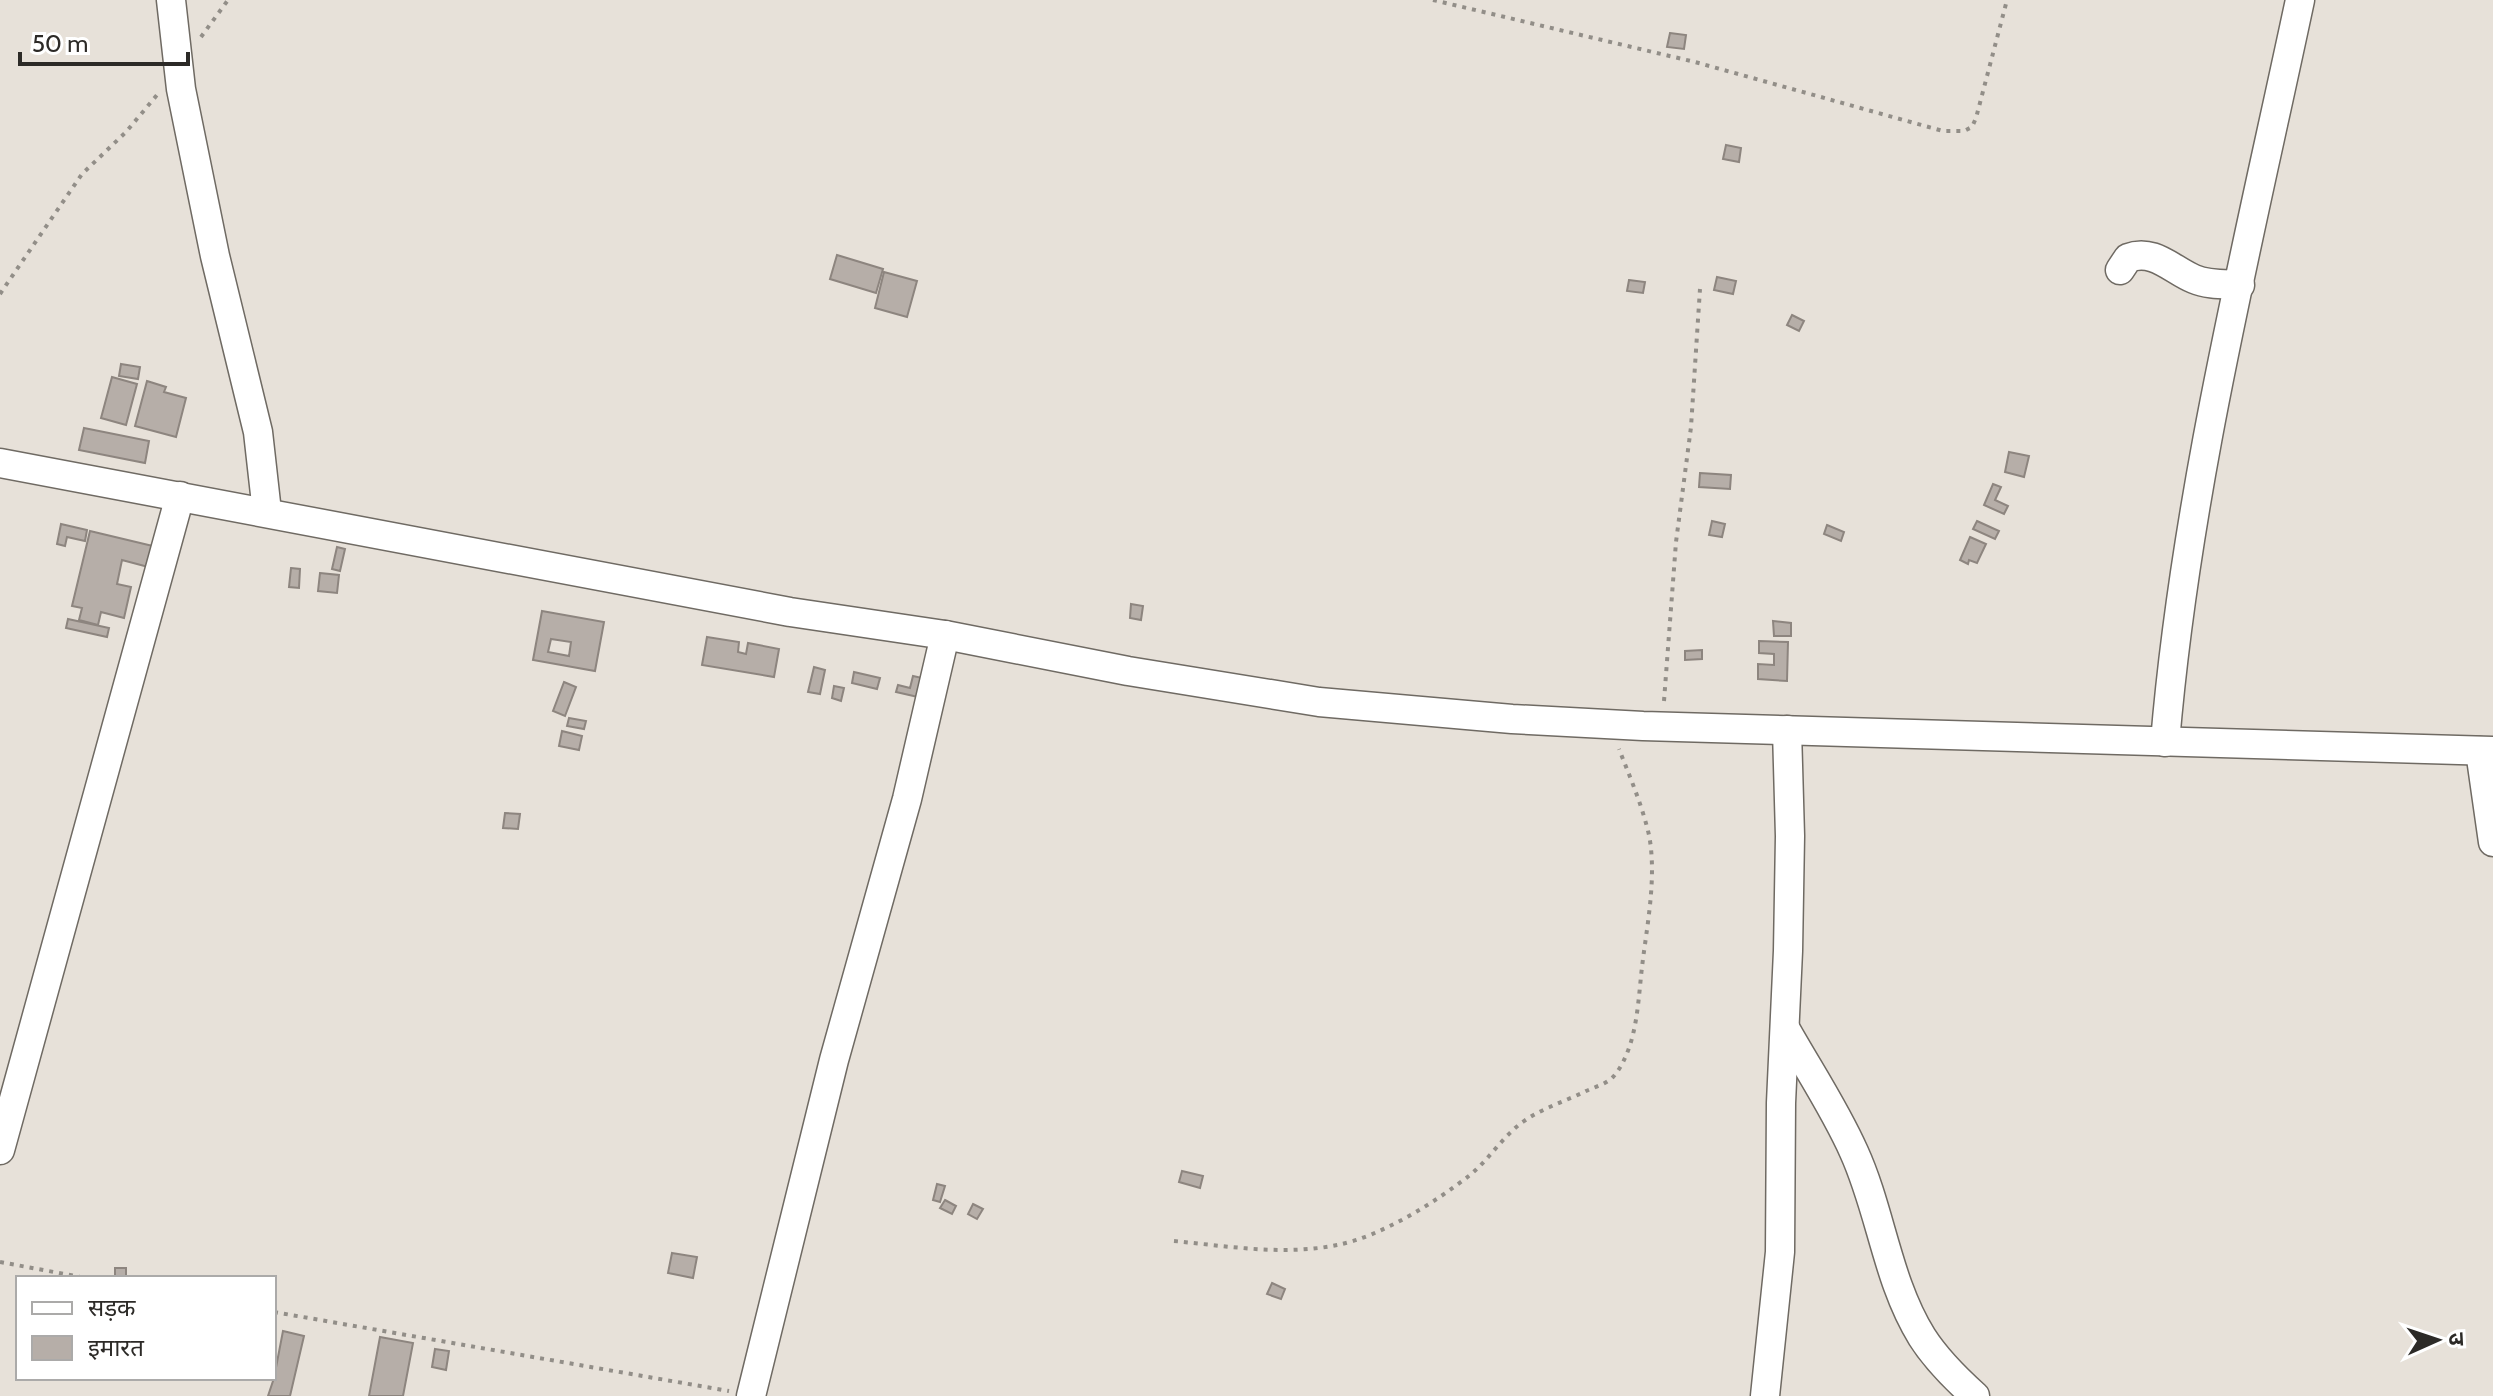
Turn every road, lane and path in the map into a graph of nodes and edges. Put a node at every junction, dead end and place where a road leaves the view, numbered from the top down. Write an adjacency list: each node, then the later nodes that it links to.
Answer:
1 (171, 0): 6 (street)
2 (228, 0): 6 (path)
3 (1433, 0): 4 (path)
4 (2007, 0)
5 (2300, 0): 8 (street)
6 (177, 70): 10 (path); 13 (street)
7 (2120, 270): 8 (street)
8 (2240, 285): 18 (street)
9 (1700, 289): 16 (path)
10 (0, 294)
11 (0, 463): 12 (street)
12 (180, 496): 13 (street); 22 (street)
13 (267, 512): 14 (street)
14 (945, 635): 15 (street); 27 (street)
15 (1609, 724): 16 (street); 23 (path)
16 (1662, 727): 17 (street)
17 (1787, 730): 18 (street); 21 (street)
18 (2165, 742): 19 (street)
19 (2486, 751): 20 (street)
20 (2493, 842)
21 (1784, 1027): 28 (street); 29 (street)
22 (0, 1150)
23 (1174, 1241)
24 (0, 1262): 25 (path)
25 (75, 1276)
26 (276, 1312): 27 (path)
27 (751, 1395)
28 (1765, 1396)
29 (1975, 1396)

